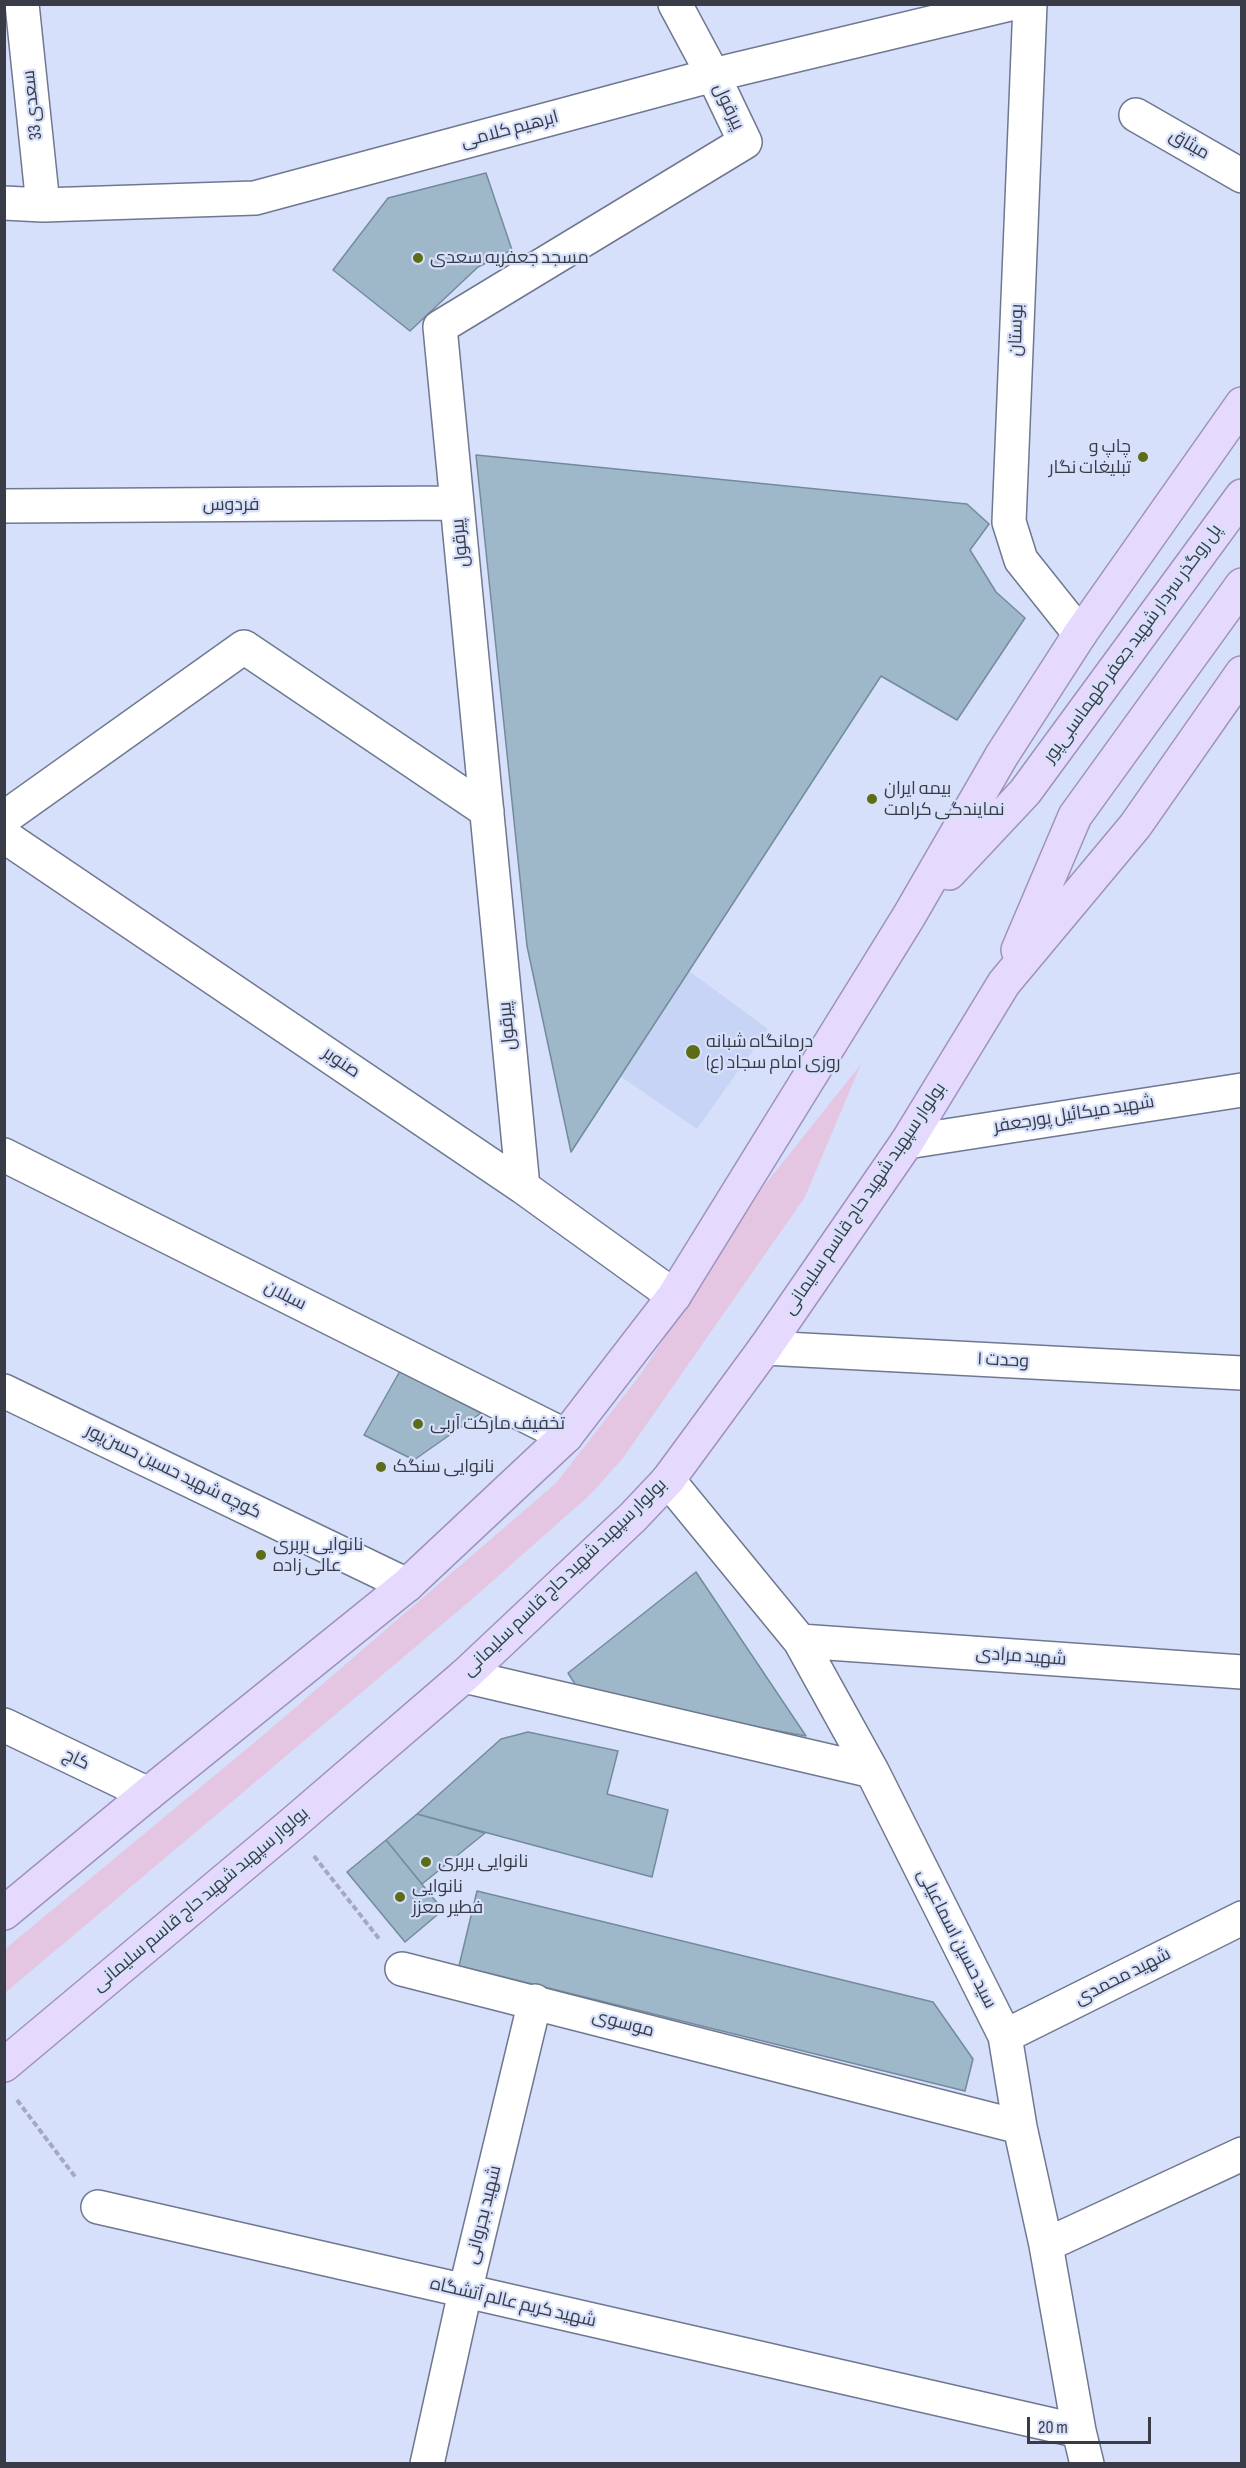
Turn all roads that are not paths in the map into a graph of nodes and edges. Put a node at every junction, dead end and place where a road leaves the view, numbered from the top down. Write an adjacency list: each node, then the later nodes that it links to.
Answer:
1 (22, 4): 9 (street, سعدی 33)
2 (675, 4): 5 (street)
3 (1010, 4): 5 (street, ابرهیم کلامی)
4 (1030, 4): 15 (street, بوستان)
5 (713, 75): 9 (street, ابرهیم کلامی); 12 (street, پیرقول)
6 (1136, 115): 7 (street, میثاق)
7 (1242, 176)
8 (4, 203): 9 (street, ابرهیم کلامی)
9 (43, 205)
10 (1242, 404): 15 (main road)
11 (1242, 496): 20 (main road, پل روگذر سردار شهید جعفر طهماسبی‌پور)
12 (458, 503): 13 (street, فردوس); 17 (street, پیرقول)
13 (4, 506)
14 (1242, 585): 21 (main road)
15 (1080, 634): 20 (main road)
16 (1242, 673): 21 (main road)
17 (487, 811): 18 (street); 25 (street, پیرقول)
18 (4, 818)
19 (4, 836): 25 (street, صنوبر)
20 (909, 916): 26 (main road)
21 (1004, 983): 23 (main road, بولوار سپهبد شهید حاج قاسم سلیمانی)
22 (1242, 1090): 23 (street, شهید میکائیل پورجعفر)
23 (907, 1142): 27 (main road, بولوار سپهبد شهید حاج قاسم سلیمانی)
24 (4, 1155): 30 (street, سبلان)
25 (524, 1187): 26 (street, صنوبر)
26 (674, 1296): 30 (main road)
27 (765, 1348): 28 (street, وحدت ۱); 31 (main road, بولوار سپهبد شهید حاج قاسم سلیمانی)
28 (1242, 1373)
29 (4, 1391): 32 (street, کوچه شهید حسین حسن‌پور)
30 (566, 1436): 32 (main road)
31 (668, 1480): 33 (street, سید حسین اسماعیلی); 35 (main road, بولوار سپهبد شهید حاج قاسم سلیمانی)
32 (407, 1585): 38 (main road)
33 (800, 1641): 34 (street, شهید مرادی); 37 (street, سید حسین اسماعیلی)
34 (1242, 1672)
35 (464, 1676): 37 (street); 44 (main road, بولوار سپهبد شهید حاج قاسم سلیمانی)
36 (4, 1725): 38 (street, کاج)
37 (872, 1771): 43 (street, سید حسین اسماعیلی)
38 (148, 1794): 39 (main road)
39 (4, 1913)
40 (1242, 1918): 43 (street, شهید محمدی)
41 (402, 1969): 42 (street, موسوی)
42 (535, 2001): 45 (street, موسوی); 49 (street, شهید بجروانی)
43 (1005, 2036): 45 (street, سید حسین اسماعیلی)
44 (8, 2079)
45 (1020, 2127): 48 (street, سید حسین اسماعیلی)
46 (1242, 2154): 48 (street)
47 (98, 2207): 49 (street, شهید کریم عالم آتشگاه)
48 (1046, 2245): 50 (street, سید حسین اسماعیلی)
49 (465, 2292): 50 (street, شهید کریم عالم آتشگاه); 51 (street, شهید بجروانی)
50 (1079, 2431): 52 (street, سید حسین اسماعیلی)
51 (427, 2463)
52 (1087, 2463)

